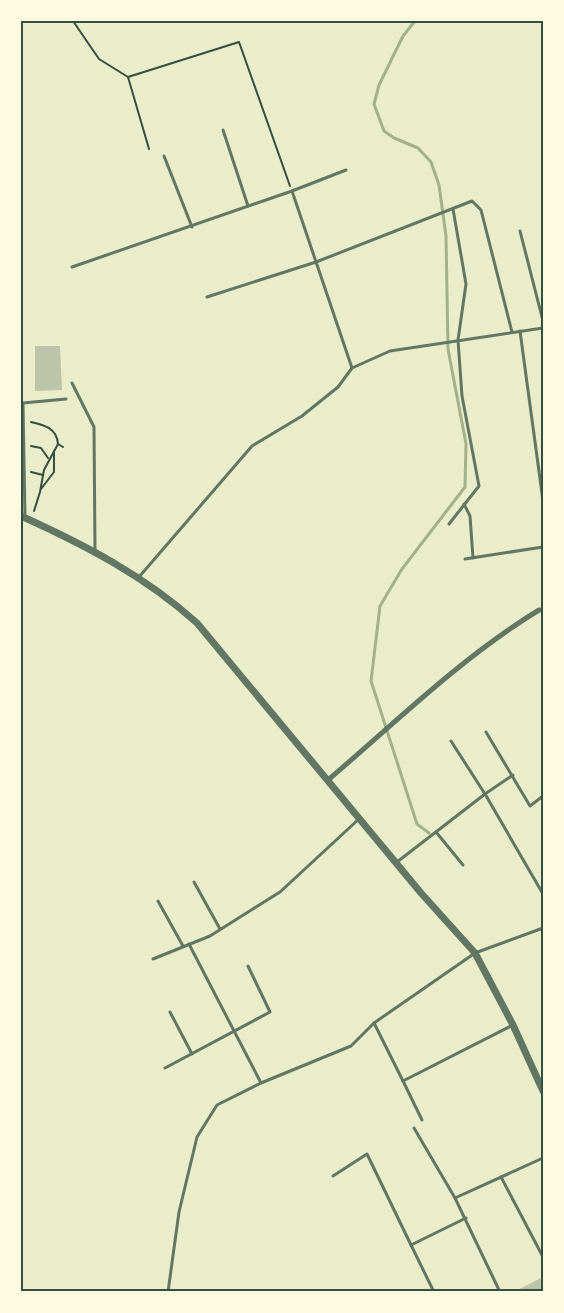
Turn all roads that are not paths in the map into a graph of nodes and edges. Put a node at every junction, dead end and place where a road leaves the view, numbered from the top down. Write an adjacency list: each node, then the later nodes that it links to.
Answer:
1 (223, 130): 5 (lane)
2 (164, 156): 7 (lane)
3 (346, 170): 4 (lane)
4 (292, 190): 5 (lane); 9 (lane)
5 (248, 206): 7 (lane)
6 (453, 209): 9 (lane); 15 (lane); 16 (lane)
7 (192, 227): 10 (lane)
8 (520, 231): 12 (lane)
9 (316, 262): 11 (lane); 17 (lane)
10 (72, 267)
11 (207, 297)
12 (543, 321)
13 (543, 328): 14 (lane)
14 (520, 331): 15 (lane); 20 (lane)
15 (512, 332): 16 (lane)
16 (458, 340): 17 (lane); 21 (lane)
17 (352, 368): 28 (lane)
18 (72, 383): 25 (lane)
19 (66, 399): 22 (lane)
20 (543, 501)
21 (464, 504): 23 (lane); 26 (lane)
22 (23, 517): 25 (street)
23 (448, 524)
24 (543, 547): 26 (lane)
25 (95, 551): 28 (street)
26 (473, 558): 27 (lane)
27 (465, 559)
28 (140, 577): 33 (street)
29 (543, 610): 33 (street)
30 (486, 732): 32 (lane)
31 (451, 741): 34 (lane)
32 (513, 775): 34 (lane); 35 (lane)
33 (328, 780): 36 (street)
34 (485, 794): 37 (lane); 41 (lane)
35 (543, 796)
36 (360, 818): 38 (street); 43 (lane)
37 (436, 832): 38 (lane); 39 (lane)
38 (397, 862): 47 (street)
39 (463, 865)
40 (194, 882): 43 (lane)
41 (543, 894)
42 (158, 901): 46 (lane)
43 (220, 928): 45 (lane)
44 (543, 928): 47 (lane)
45 (189, 944): 46 (lane); 53 (lane)
46 (183, 946): 48 (lane)
47 (475, 953): 51 (lane); 52 (street)
48 (153, 958)
49 (248, 966): 53 (lane)
50 (170, 1012): 54 (lane)
51 (374, 1023): 56 (lane); 57 (lane)
52 (513, 1025): 56 (lane); 58 (street)
53 (233, 1030): 54 (lane); 57 (lane)
54 (192, 1054): 55 (lane)
55 (165, 1068)
56 (403, 1081): 59 (lane)
57 (261, 1083): 69 (lane)
58 (543, 1091)
59 (422, 1120)
60 (414, 1128): 64 (lane)
61 (543, 1158): 63 (lane)
62 (333, 1176): 66 (lane)
63 (501, 1177): 64 (lane); 67 (lane)
64 (455, 1198): 65 (lane)
65 (466, 1218): 66 (lane); 68 (lane)
66 (411, 1244): 70 (lane)
67 (543, 1257)
68 (500, 1291)
69 (168, 1292)
70 (434, 1292)

